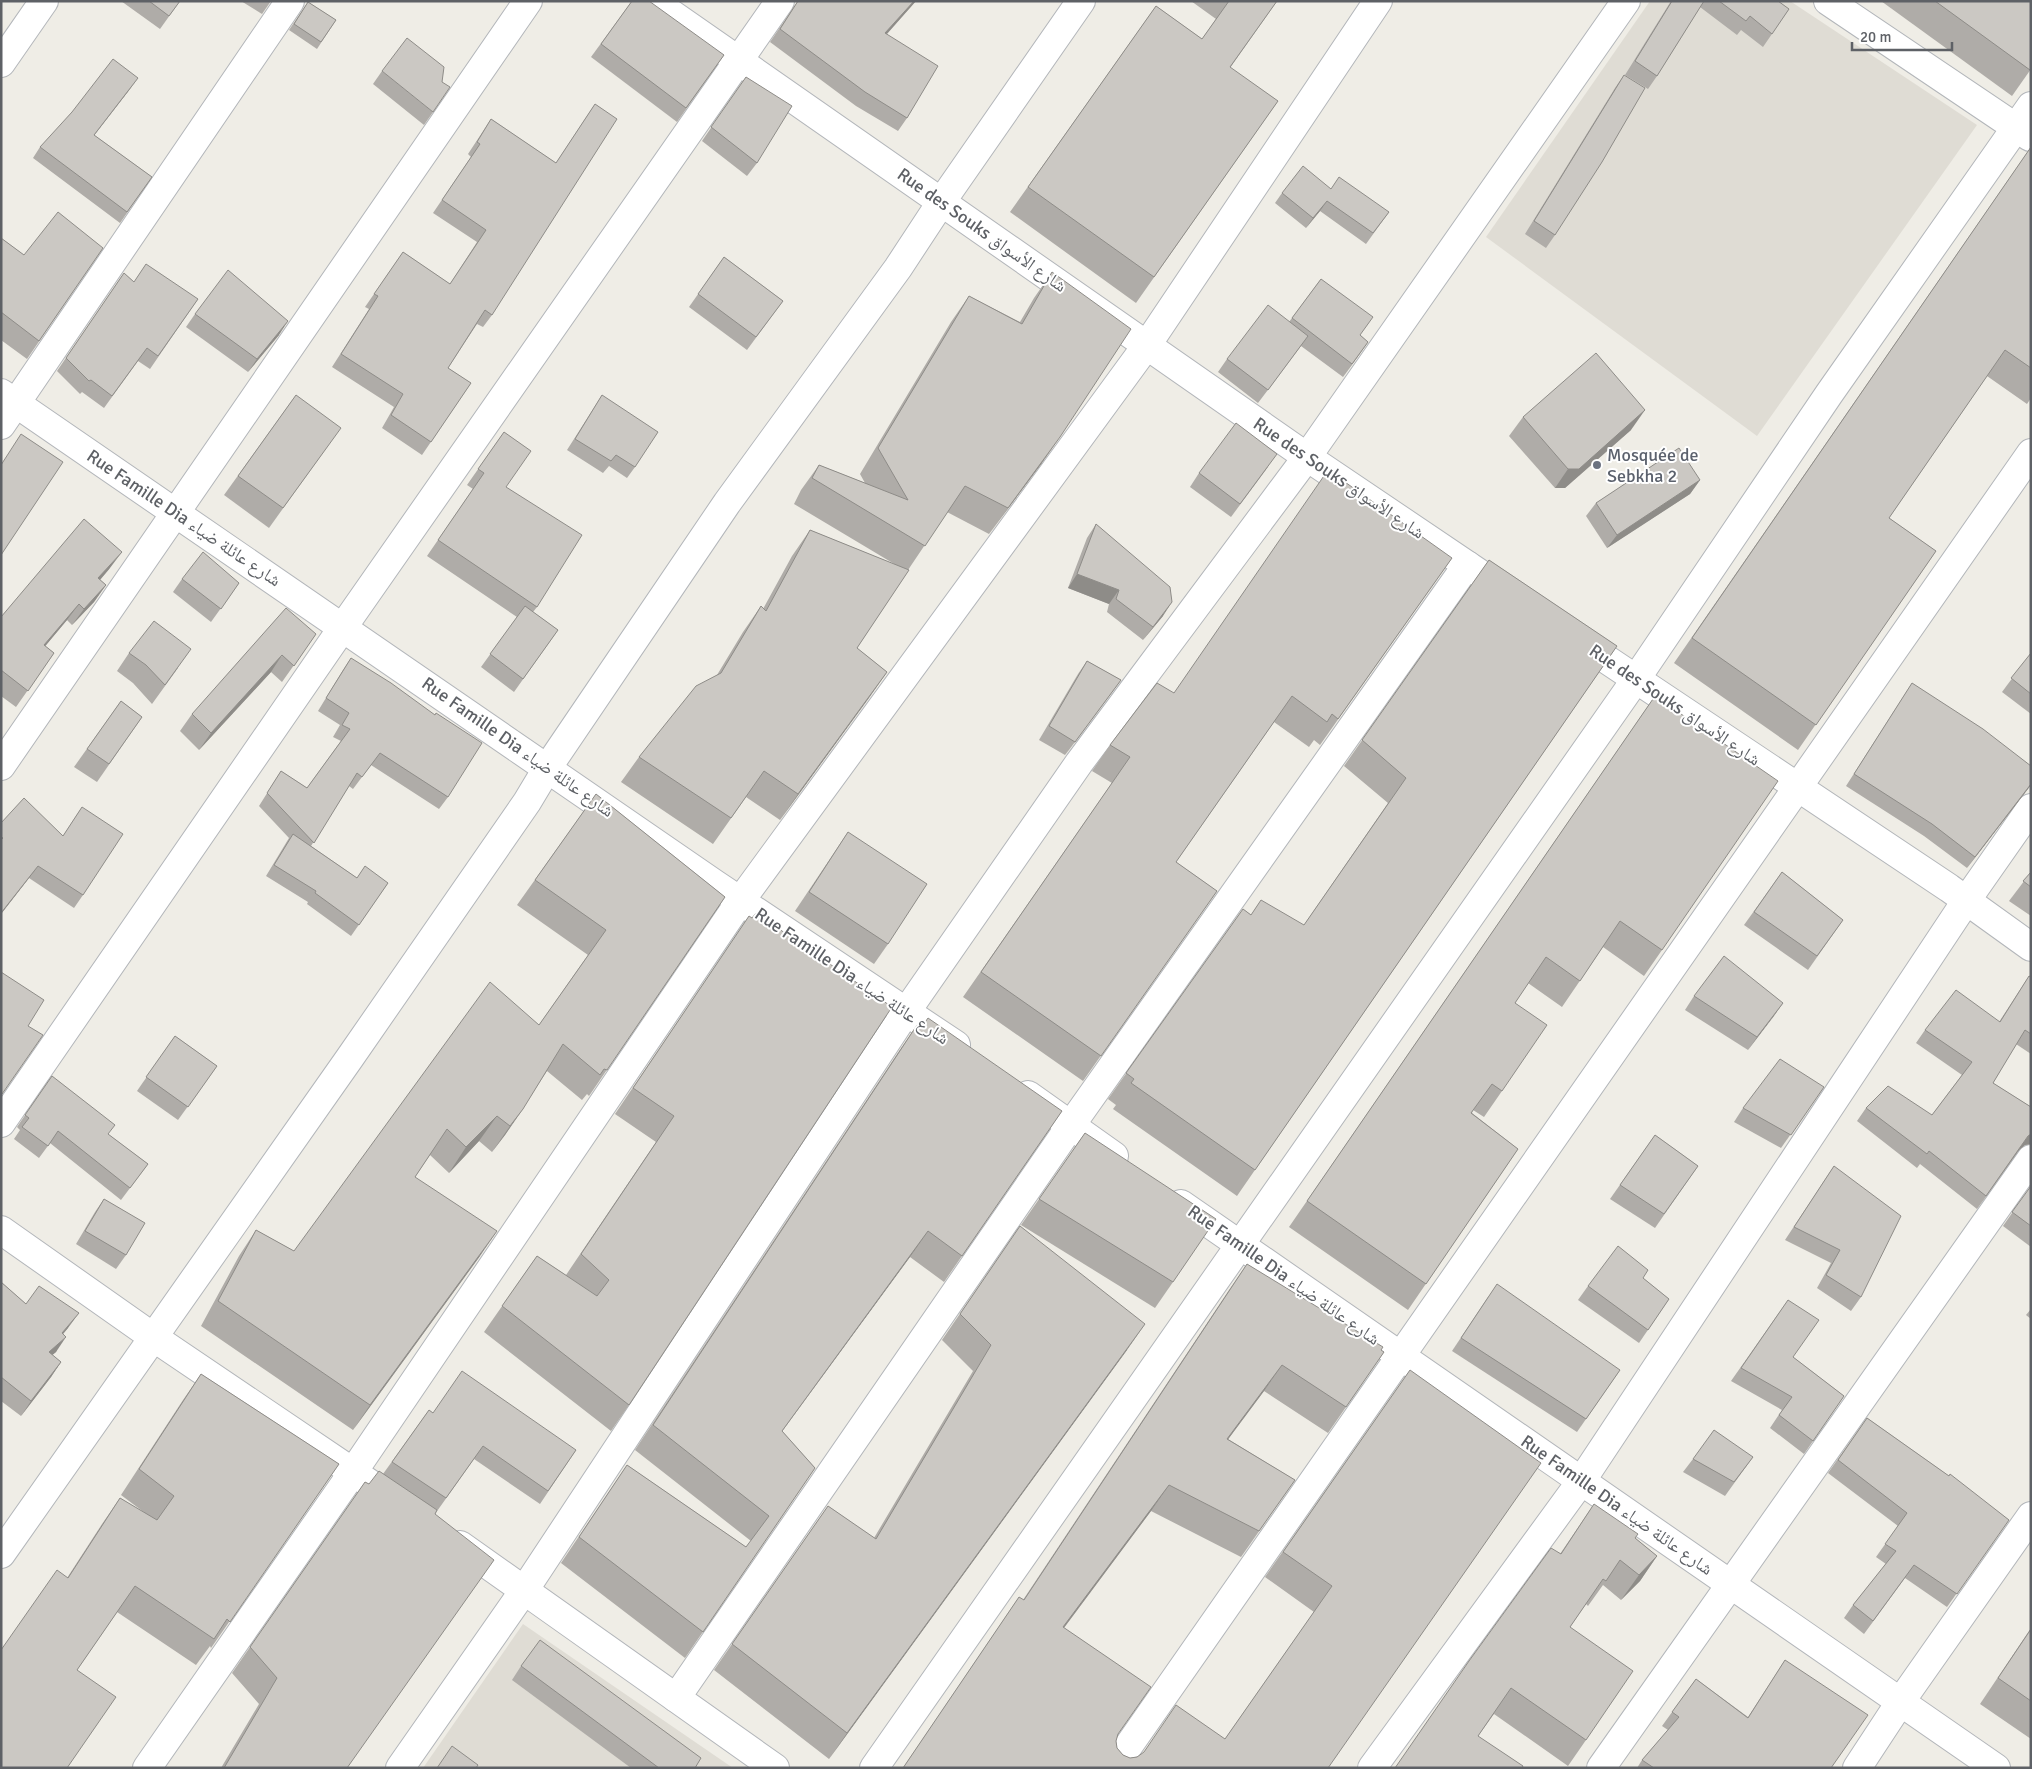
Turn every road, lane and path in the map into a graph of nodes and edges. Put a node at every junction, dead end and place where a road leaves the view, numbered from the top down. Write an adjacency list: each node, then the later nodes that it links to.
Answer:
1 (44, 1): 11 (street)
2 (290, 1): 15 (street)
3 (528, 1): 19 (street)
4 (653, 1): 10 (street, Rue des Souks شارع الأسواق)
5 (780, 1): 10 (street)
6 (1081, 1): 13 (street)
7 (1378, 1): 14 (street)
8 (1626, 1): 18 (street)
9 (1845, 6): 12 (street)
10 (738, 60): 13 (street, Rue des Souks شارع الأسواق); 23 (street)
11 (1, 63)
12 (2026, 124): 24 (street)
13 (942, 201): 14 (street, Rue des Souks شارع الأسواق); 26 (street)
14 (1147, 345): 18 (street, Rue des Souks شارع الأسواق); 29 (street)
15 (9, 398): 16 (street); 19 (street, Rue Famille Dia شارع عائلة ضياء)
16 (1, 426)
17 (2031, 453): 27 (street)
18 (1307, 457): 20 (street, Rue des Souks شارع الأسواق); 32 (street)
19 (175, 512): 23 (street, Rue Famille Dia شارع عائلة ضياء); 25 (street)
20 (1466, 565): 21 (street, Rue des Souks شارع الأسواق); 36 (street)
21 (1531, 609)
22 (1555, 625): 24 (street, Rue des Souks شارع الأسواق)
23 (343, 627): 26 (street, Rue Famille Dia شارع عائلة ضياء); 35 (street)
24 (1636, 679): 27 (street, Rue des Souks شارع الأسواق); 41 (street)
25 (1, 766)
26 (548, 767): 29 (street, Rue Famille Dia شارع عائلة ضياء); 42 (street)
27 (1798, 787): 30 (street, Rue des Souks شارع الأسواق); 43 (street)
28 (2031, 808): 30 (street)
29 (741, 900): 32 (street, Rue Famille Dia شارع عائلة ضياء); 44 (street)
30 (1966, 901): 31 (street, Rue des Souks شارع الأسواق); 45 (street)
31 (2031, 946)
32 (906, 1012): 33 (street, Rue Famille Dia شارع عائلة ضياء); 51 (street)
33 (979, 1062)
34 (1012, 1084): 36 (street)
35 (1, 1123)
36 (1071, 1125): 38 (street); 52 (street)
37 (2031, 1159): 50 (street)
38 (1135, 1171)
39 (1159, 1188): 41 (street, Rue Famille Dia شارع عائلة ضياء)
40 (1, 1230): 42 (street)
41 (1239, 1245): 43 (street, Rue Famille Dia شارع عائلة ضياء); 57 (street)
42 (153, 1336): 44 (street); 49 (street)
43 (1400, 1355): 45 (street, Rue Famille Dia شارع عائلة ضياء); 58 (street)
44 (353, 1472): 46 (street); 54 (street)
45 (1582, 1480): 50 (street, Rue Famille Dia شارع عائلة ضياء); 59 (street)
46 (385, 1494)
47 (2031, 1516): 53 (street)
48 (443, 1533): 51 (street)
49 (1, 1554)
50 (1730, 1583): 53 (street, Rue Famille Dia شارع عائلة ضياء); 60 (street)
51 (525, 1589): 52 (street); 55 (street)
52 (676, 1698): 56 (street)
53 (1901, 1701): 61 (street); 62 (street, Rue Famille Dia شارع عائلة ضياء)
54 (146, 1768)
55 (400, 1768)
56 (775, 1768)
57 (874, 1768)
58 (1113, 1768)
59 (1372, 1768)
60 (1601, 1768)
61 (1857, 1768)
62 (1996, 1768)

